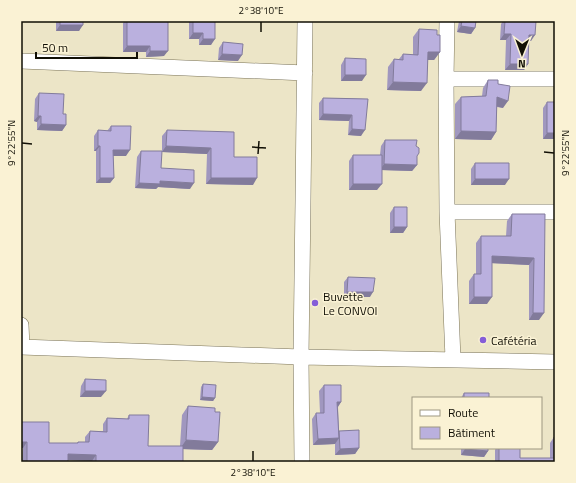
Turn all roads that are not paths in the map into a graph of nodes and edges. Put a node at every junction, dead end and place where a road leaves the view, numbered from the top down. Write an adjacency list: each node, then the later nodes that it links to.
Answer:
1 (305, 21): 4 (street)
2 (447, 21): 5 (street)
3 (21, 61): 4 (street)
4 (305, 73): 11 (street)
5 (446, 79): 6 (street); 7 (street)
6 (555, 79)
7 (447, 212): 8 (street); 12 (street)
8 (555, 212)
9 (21, 325): 10 (street)
10 (21, 347): 11 (street)
11 (300, 357): 12 (street); 14 (street)
12 (453, 360): 13 (street)
13 (555, 362)
14 (302, 462)

